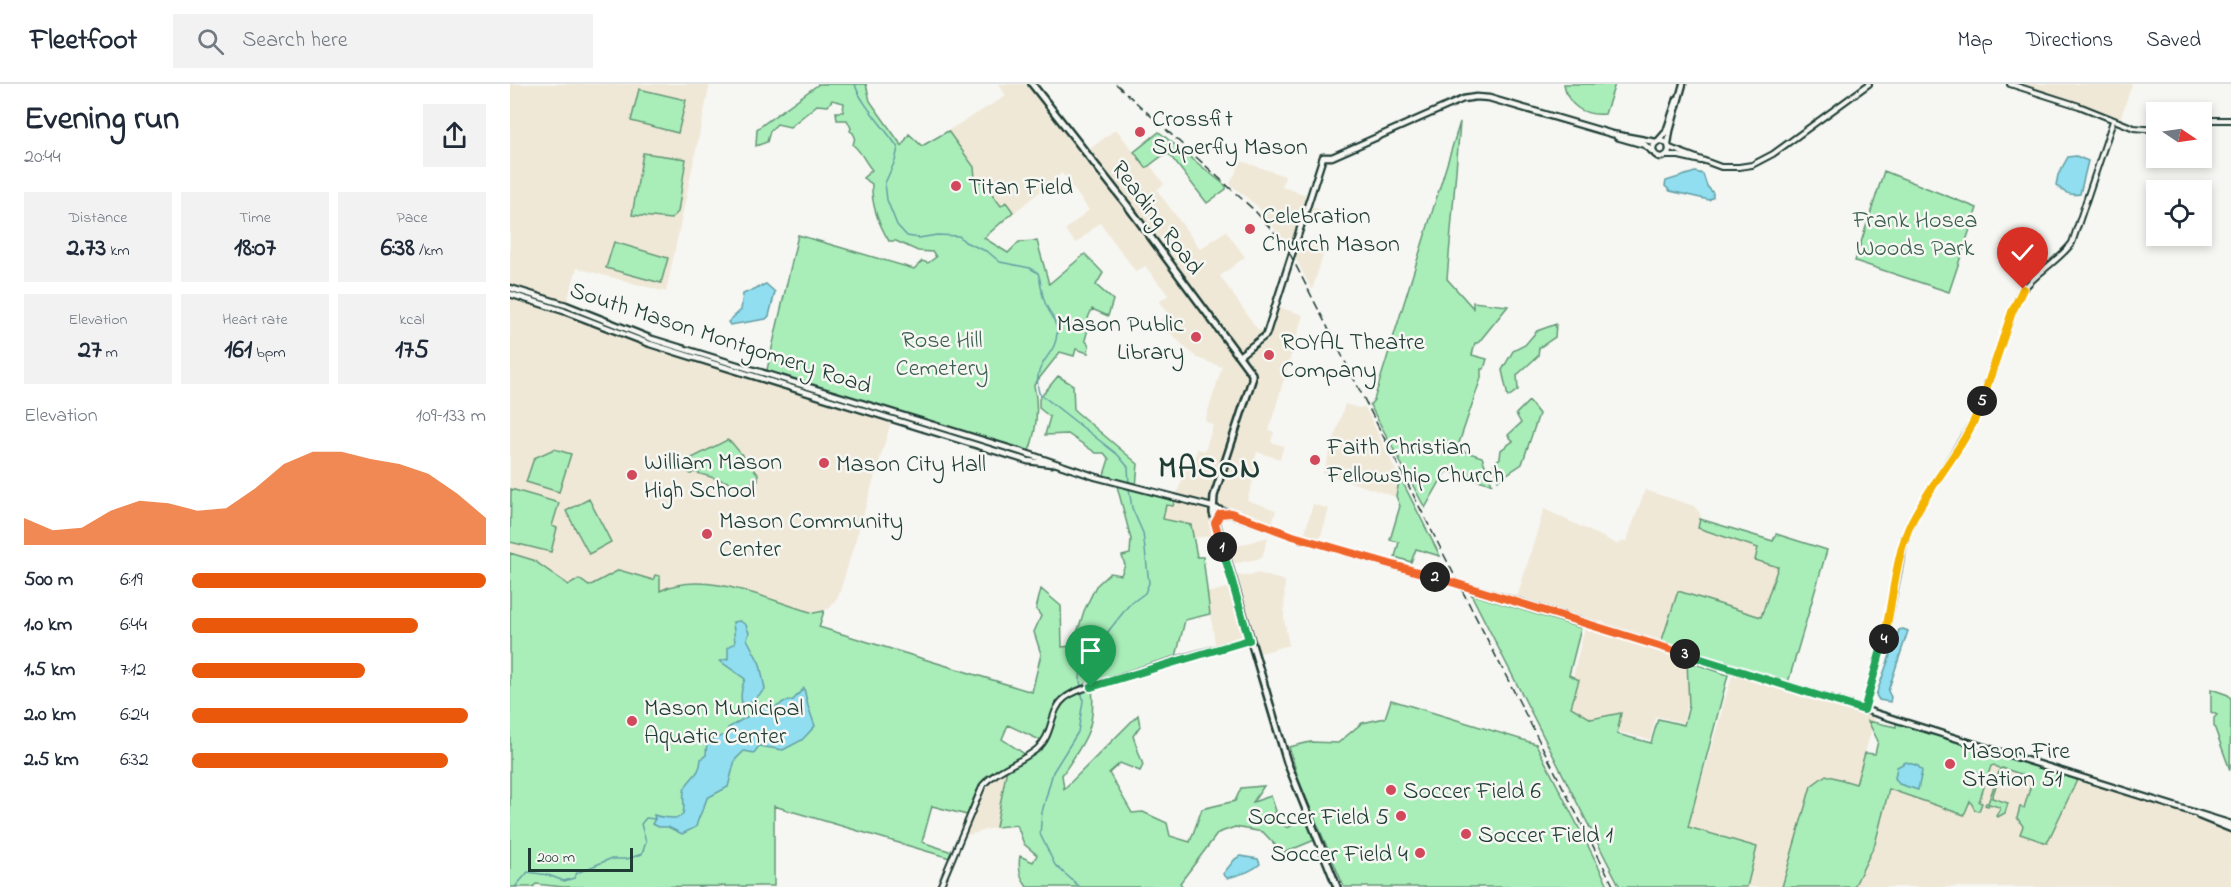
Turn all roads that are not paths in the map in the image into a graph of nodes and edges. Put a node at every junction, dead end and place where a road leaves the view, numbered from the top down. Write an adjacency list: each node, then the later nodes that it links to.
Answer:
1 (1032, 84): 18 (main road, Reading Road)
2 (1683, 84): 5 (main road)
3 (1869, 84): 15 (street)
4 (2010, 84): 8 (street)
5 (1680, 94): 11 (main road); 12 (main road)
6 (2212, 120): 7 (street)
7 (2231, 120)
8 (2113, 121): 9 (street); 24 (street)
9 (2146, 130)
10 (1612, 134): 11 (main road); 13 (main road); 18 (main road)
11 (1657, 142): 12 (main road); 13 (main road)
12 (1669, 146): 14 (main road); 15 (street)
13 (1653, 152): 14 (main road)
14 (1667, 156): 15 (street)
15 (1705, 162)
16 (510, 288): 19 (main road, South Mason Montgomery Road)
17 (510, 294): 19 (main road, South Mason Montgomery Road)
18 (1239, 356): 20 (main road, Reading Road)
19 (1057, 465): 20 (main road, South Mason Montgomery Road)
20 (1212, 507): 21 (main road, South Mason Montgomery Road); 22 (main road)
21 (1231, 513): 22 (main road); 24 (main road, South Mason Montgomery Road)
22 (1215, 523): 23 (main road)
23 (1249, 640): 28 (street); 29 (main road)
24 (1864, 710): 25 (main road, South Mason Montgomery Road)
25 (2182, 810): 26 (main road); 27 (main road)
26 (2231, 824)
27 (2231, 829)
28 (940, 887)
29 (1337, 887)

